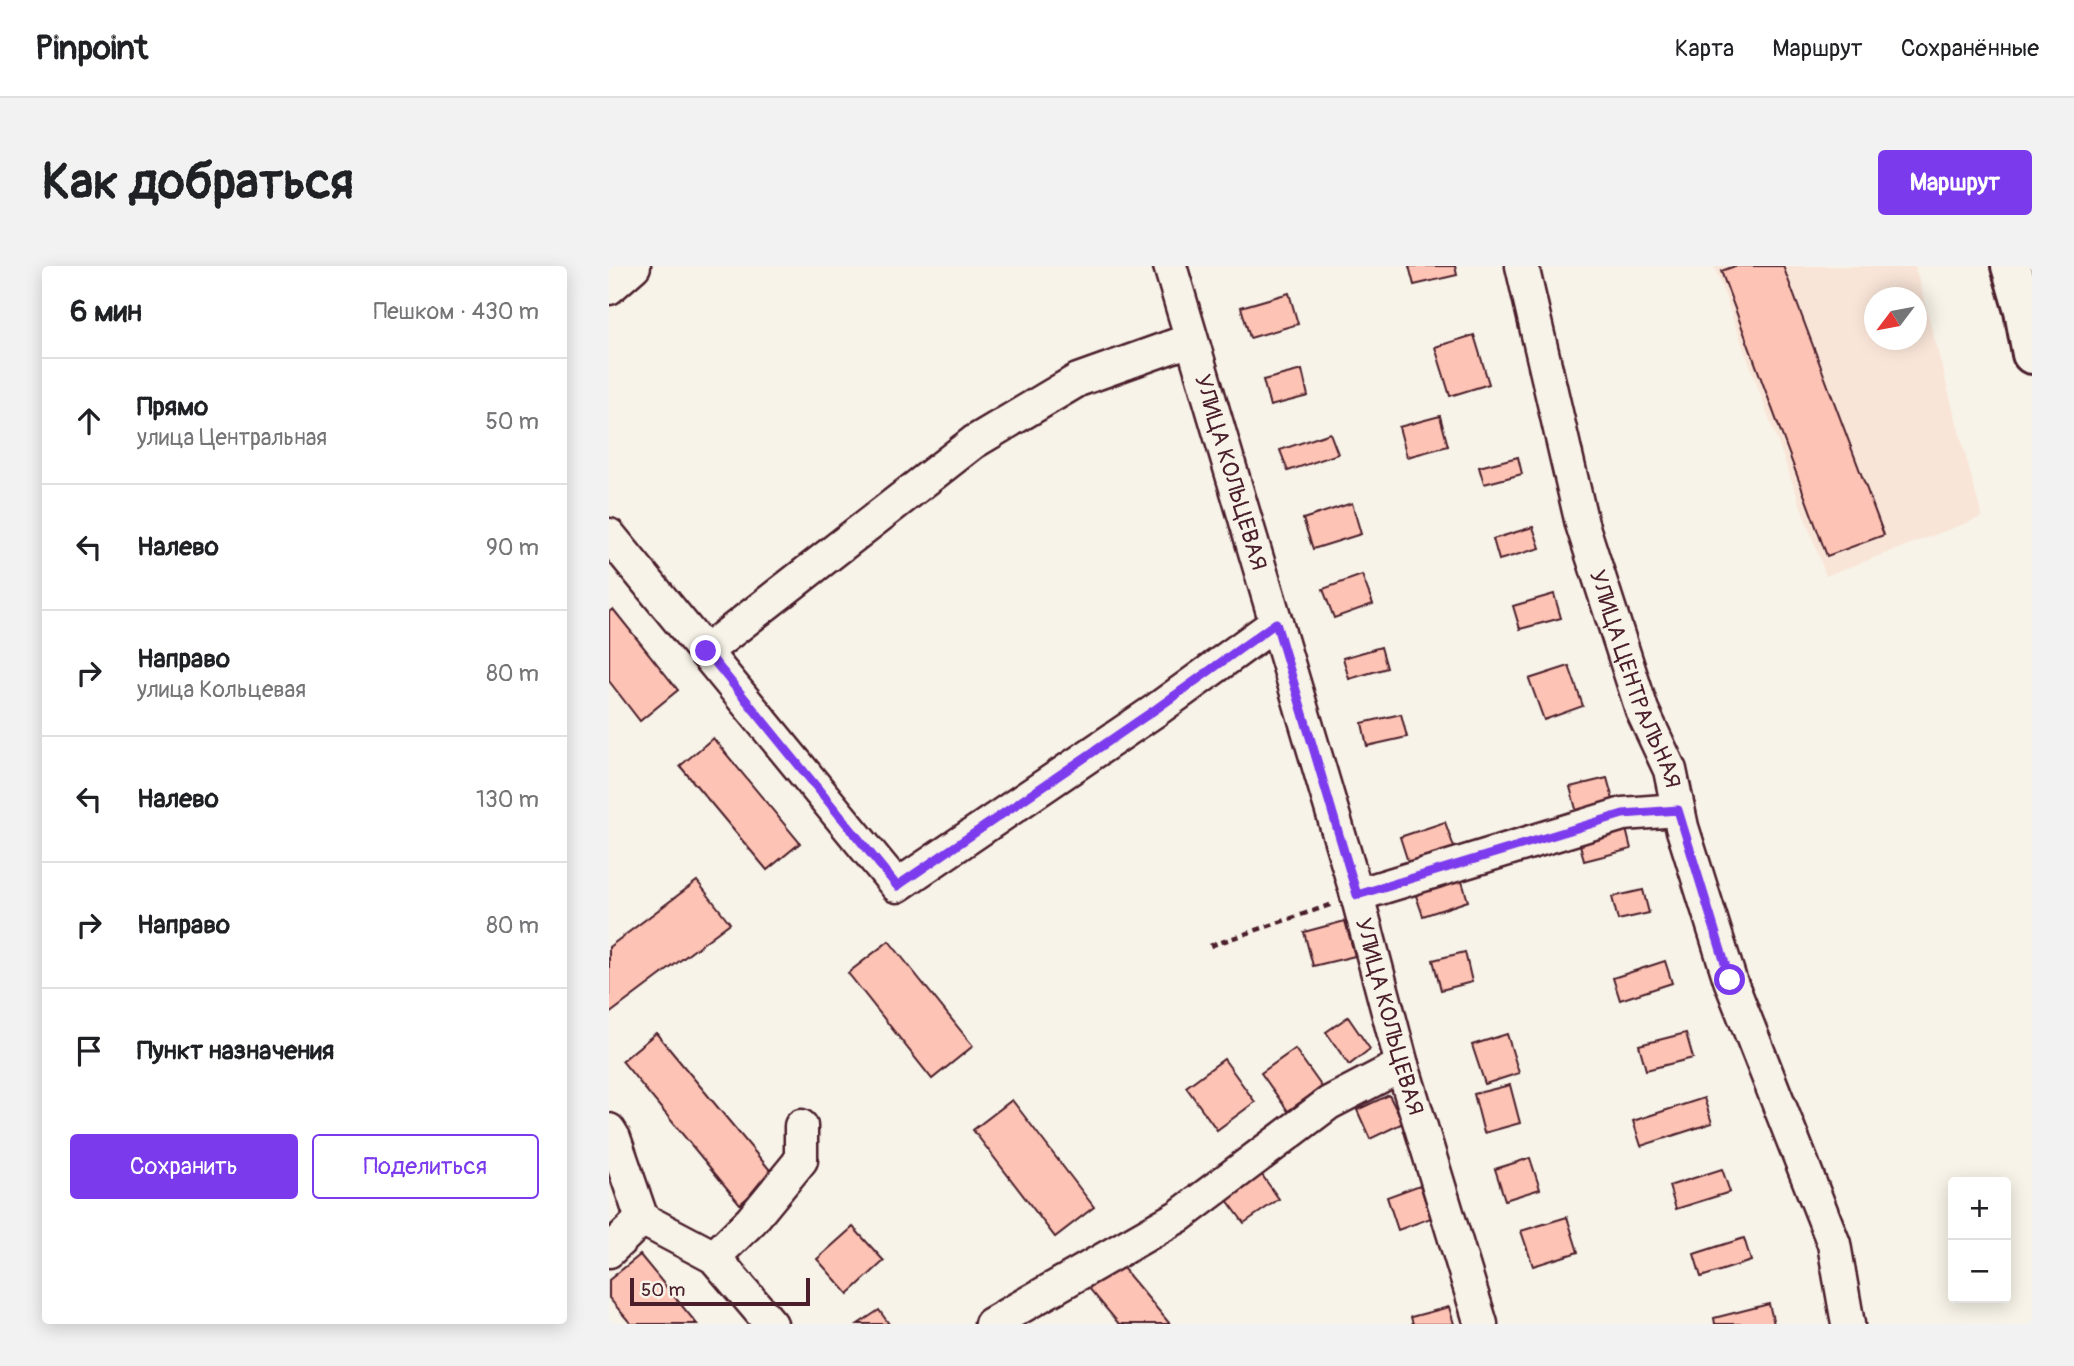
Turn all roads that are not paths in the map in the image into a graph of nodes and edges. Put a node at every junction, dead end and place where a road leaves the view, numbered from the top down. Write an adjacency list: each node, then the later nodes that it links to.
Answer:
1 (634, 266): 5 (street)
2 (1170, 266): 6 (street, УЛИЦА КОЛЬЦЕВАЯ)
3 (1522, 266): 11 (street, УЛИЦА ЦЕНТРАЛЬНАЯ)
4 (2011, 266): 7 (main road)
5 (609, 288)
6 (1191, 340): 9 (street, УЛИЦА КОЛЬЦЕВАЯ); 10 (street)
7 (2032, 354)
8 (609, 535): 10 (street)
9 (1276, 623): 10 (street); 12 (street, УЛИЦА КОЛЬЦЕВАЯ)
10 (706, 651)
11 (1678, 810): 12 (street); 22 (street, УЛИЦА ЦЕНТРАЛЬНАЯ)
12 (1357, 895): 13 (street, УЛИЦА КОЛЬЦЕВАЯ)
13 (1402, 1065): 19 (street); 21 (street, УЛИЦА КОЛЬЦЕВАЯ)
14 (801, 1126): 18 (street)
15 (609, 1130): 16 (street)
16 (642, 1219): 17 (street); 18 (street)
17 (609, 1251)
18 (714, 1256): 20 (street)
19 (999, 1322)
20 (771, 1324)
21 (1481, 1324)
22 (1848, 1324)

